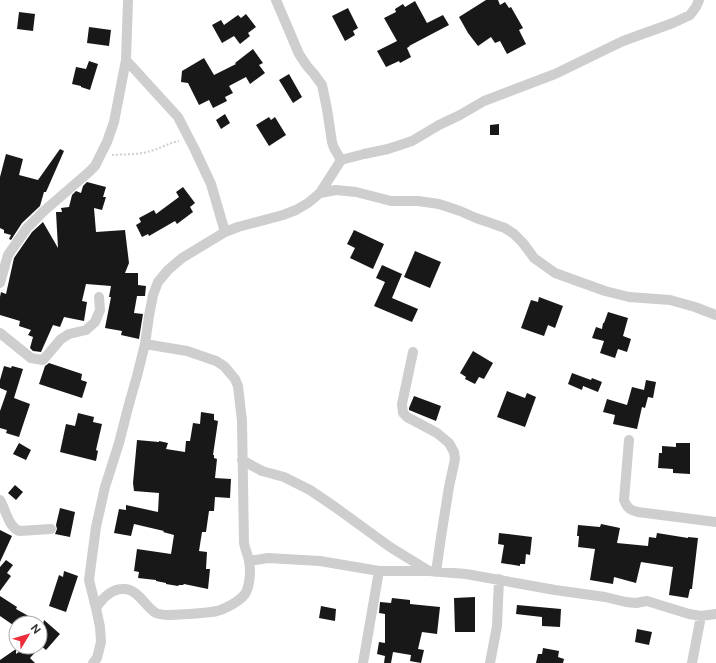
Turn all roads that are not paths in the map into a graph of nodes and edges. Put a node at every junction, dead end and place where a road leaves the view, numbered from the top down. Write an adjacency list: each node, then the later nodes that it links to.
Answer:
1 (128, 0): 4 (street)
2 (276, 0): 5 (street)
3 (699, 0): 5 (street)
4 (126, 60): 7 (street); 8 (street)
5 (341, 160): 6 (street)
6 (320, 193): 7 (street); 10 (street)
7 (225, 232): 12 (street)
8 (0, 283)
9 (99, 297): 11 (street)
10 (716, 315)
11 (0, 333)
12 (145, 344): 15 (street); 23 (street)
13 (413, 352): 21 (street)
14 (628, 440): 17 (street)
15 (242, 460): 19 (street); 21 (street)
16 (0, 500): 18 (street)
17 (716, 522)
18 (51, 529)
19 (249, 561): 20 (street); 23 (street)
20 (379, 571): 21 (street); 27 (street)
21 (432, 572): 22 (street)
22 (499, 580): 25 (street); 28 (street)
23 (96, 608): 26 (street)
24 (716, 614): 25 (street)
25 (701, 616): 29 (street)
26 (93, 663)
27 (363, 663)
28 (490, 663)
29 (692, 663)

